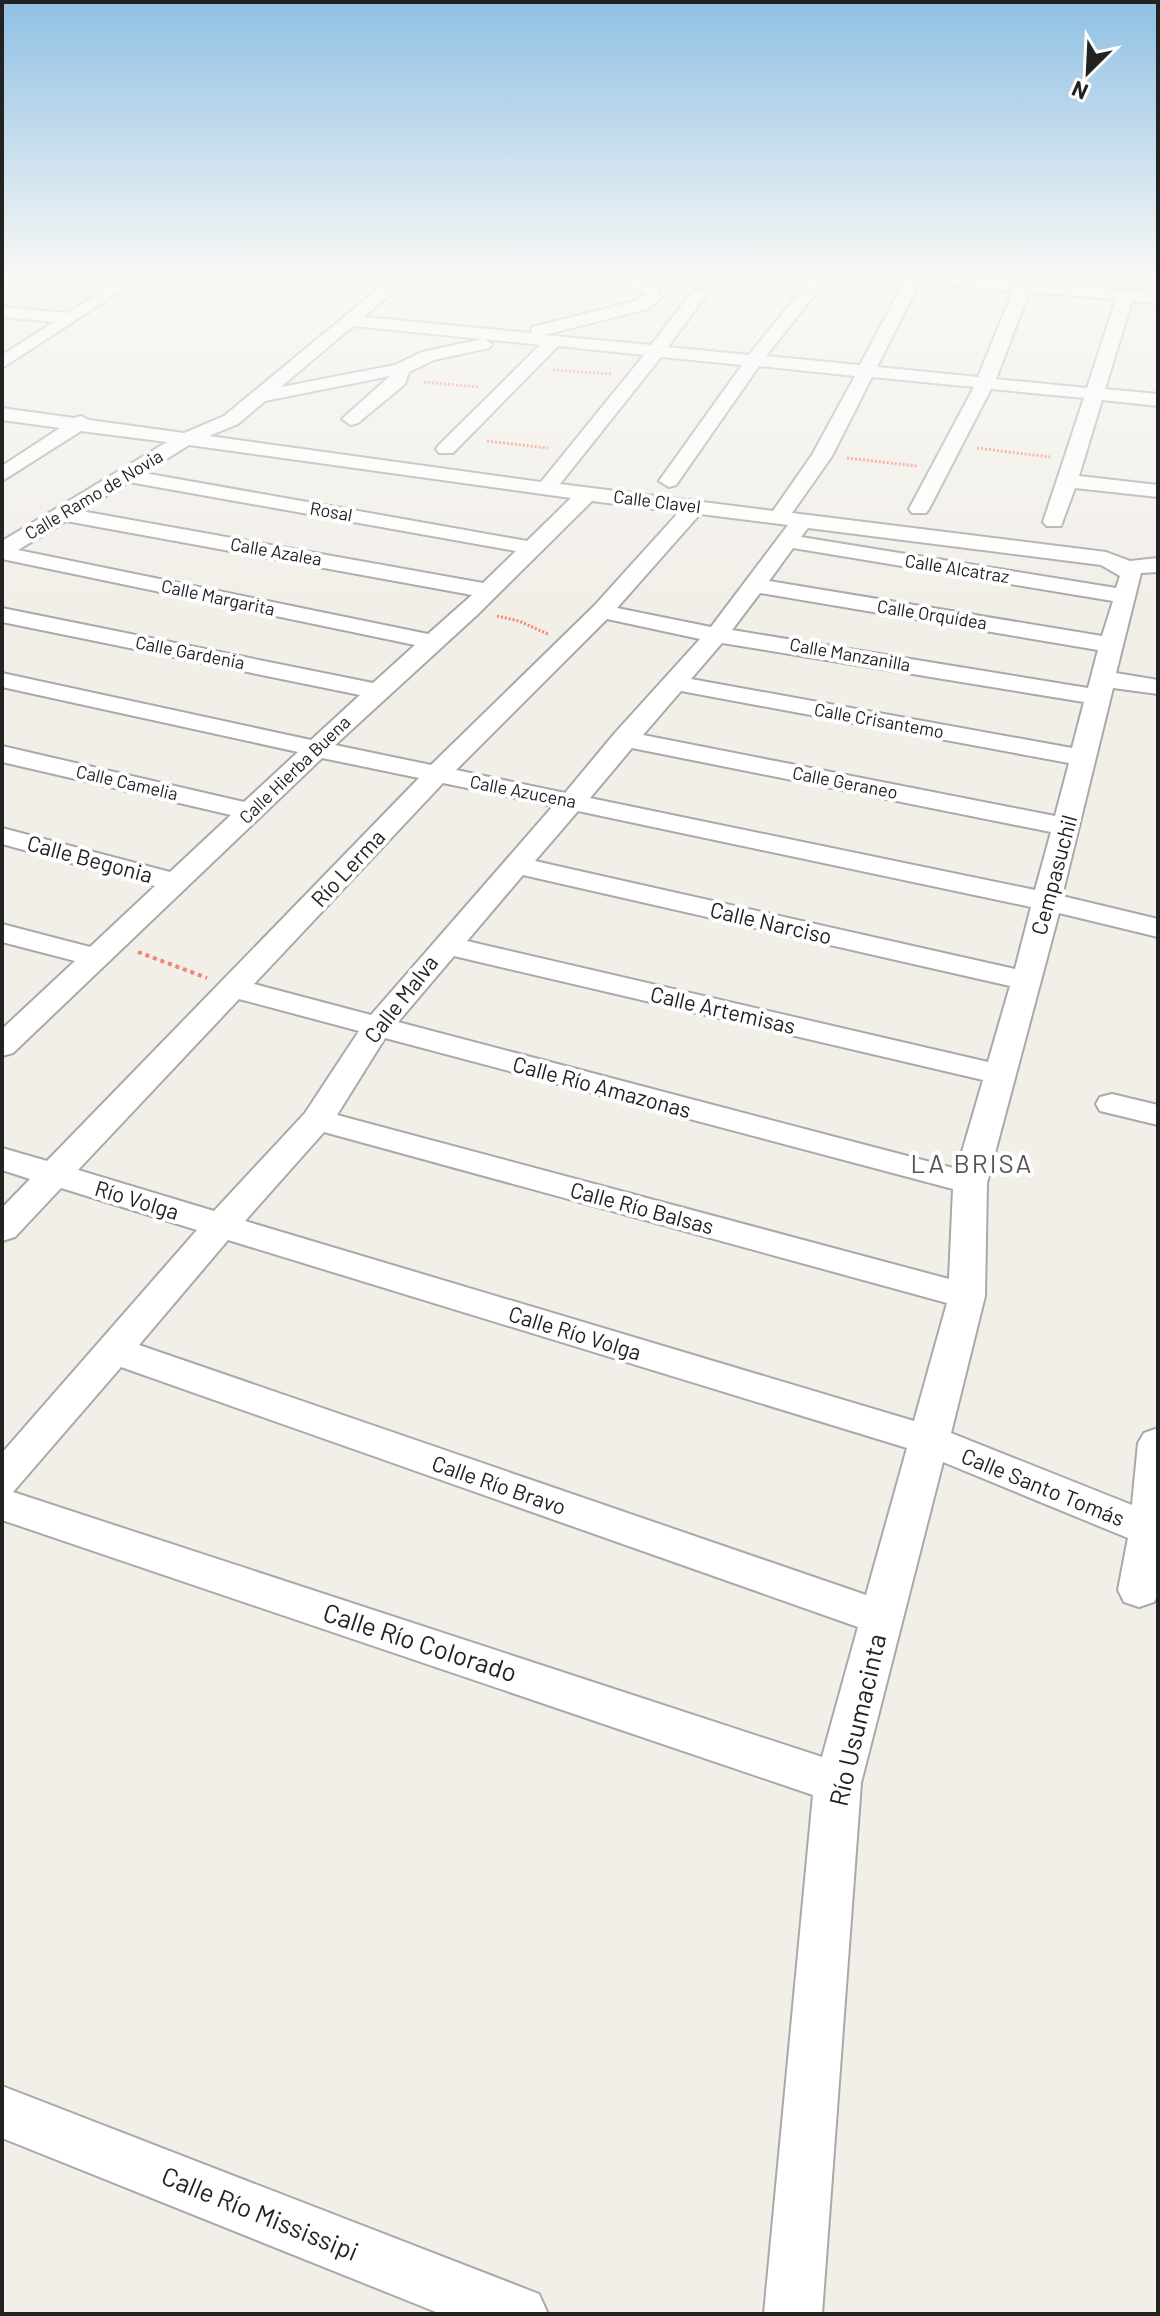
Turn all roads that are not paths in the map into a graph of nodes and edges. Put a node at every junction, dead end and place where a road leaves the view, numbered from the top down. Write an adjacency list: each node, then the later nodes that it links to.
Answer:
1 (281, 381): 12 (street, Calle Ramo de Novia)
2 (362, 381): 12 (street)
3 (393, 381): 15 (street)
4 (516, 381): 18 (street)
5 (633, 381): 23 (street)
6 (739, 381): 21 (street)
7 (859, 381): 30 (street, Calle Malva)
8 (966, 381): 10 (street)
9 (1097, 381): 11 (street)
10 (985, 383): 11 (street); 27 (street)
11 (1093, 393): 13 (street); 22 (street)
12 (262, 397): 17 (street, Calle Ramo de Novia)
13 (1158, 400)
14 (2, 414): 16 (street, Calle Clavel)
15 (351, 419)
16 (81, 422): 17 (street, Calle Clavel); 19 (street)
17 (186, 439): 20 (street, Calle Ramo de Novia); 23 (street, Calle Clavel)
18 (452, 443)
19 (2, 475)
20 (129, 476): 28 (street, Calle Ramo de Novia); 31 (street, Rosal)
21 (669, 481)
22 (1067, 481): 24 (street); 29 (street)
23 (547, 487): 25 (street, Calle Clavel)
24 (1158, 491)
25 (587, 494): 26 (street, Calle Clavel); 31 (street, Calle Hierba Buena)
26 (695, 507): 30 (street, Calle Clavel); 38 (street, Río Lerma)
27 (919, 509)
28 (64, 514): 32 (street, Calle Ramo de Novia); 36 (street, Calle Azalea)
29 (1054, 522)
30 (790, 526): 34 (street, Calle Clavel); 35 (street, Calle Malva); 37 (street, Calle Alcatraz)
31 (533, 548): 36 (street, Calle Hierba Buena)
32 (2, 552): 41 (street, Calle Margarita)
33 (1158, 565): 34 (street)
34 (1127, 568): 37 (street, Cempasuchil)
35 (753, 585): 40 (street, Calle Malva); 42 (street, Calle Orquídea)
36 (489, 591): 41 (street, Calle Hierba Buena)
37 (1126, 596): 42 (street, Cempasuchil)
38 (602, 611): 40 (street, Calle Manzanilla); 52 (street, Río Lerma)
39 (2, 615): 47 (street, Calle Gardenia)
40 (718, 633): 44 (street, Calle Malva); 46 (street, Calle Manzanilla)
41 (434, 642): 47 (street, Calle Hierba Buena)
42 (1111, 645): 46 (street, Cempasuchil)
43 (2, 680): 49 (street, Calle Azucena)
44 (675, 683): 48 (street, Calle Malva); 51 (street, Calle Crisantemo)
45 (1158, 687): 46 (street, Calle Manzanilla)
46 (1101, 688): 51 (street, Cempasuchil)
47 (378, 691): 49 (street, Calle Hierba Buena)
48 (623, 739): 53 (street, Calle Malva); 55 (street, Calle Geraneo)
49 (317, 749): 52 (street, Calle Azucena); 54 (street, Calle Hierba Buena)
50 (2, 754): 54 (street, Calle Camelia)
51 (1084, 758): 55 (street, Cempasuchil)
52 (437, 774): 53 (street, Calle Azucena); 65 (street, Río Lerma)
53 (573, 802): 57 (street, Calle Malva); 59 (street, Calle Azucena)
54 (251, 812): 58 (street, Calle Hierba Buena)
55 (1067, 827): 59 (street, Cempasuchil)
56 (2, 836): 58 (street, Calle Begonia)
57 (515, 865): 62 (street, Calle Malva); 64 (street, Calle Narciso)
58 (177, 883): 63 (street, Calle Hierba Buena)
59 (1046, 901): 60 (street, Calle Azucena); 64 (street, Cempasuchil)
60 (1158, 928)
61 (2, 933): 63 (street)
62 (445, 945): 66 (street, Calle Malva); 68 (street, Calle Artemisas)
63 (106, 951): 67 (street, Calle Hierba Buena)
64 (1027, 981): 68 (street, Cempasuchil)
65 (234, 988): 66 (street, Calle Río Amazonas); 73 (street, Río Lerma)
66 (376, 1028): 71 (street, Calle Malva); 74 (street, Calle Río Amazonas)
67 (3, 1043)
68 (1001, 1075): 74 (street, Cempasuchil)
69 (1112, 1104): 70 (street)
70 (1158, 1115)
71 (317, 1120): 75 (street, Calle Malva); 77 (street, Calle Río Balsas)
72 (2, 1159): 73 (street, Río Volga)
73 (54, 1175): 75 (street, Río Volga); 76 (street, Río Lerma)
74 (970, 1183): 77 (street, Río Usumacinta)
75 (221, 1225): 78 (street, Calle Malva); 79 (street, Calle Río Volga)
76 (2, 1229)
77 (967, 1296): 79 (street, Río Usumacinta)
78 (115, 1351): 81 (street, Calle Malva); 85 (street, Calle Río Bravo)
79 (928, 1440): 83 (street, Calle Santo Tomás); 85 (street, Río Usumacinta)
80 (1158, 1443): 83 (street)
81 (2, 1480)
82 (2, 1504): 86 (street, Calle Río Colorado)
83 (1154, 1532): 84 (street)
84 (1139, 1590)
85 (883, 1618): 86 (street, Río Usumacinta)
86 (838, 1783): 89 (street, Río Usumacinta)
87 (2, 2112): 88 (street, Calle Río Mississipi)
88 (519, 2314)
89 (793, 2314)

